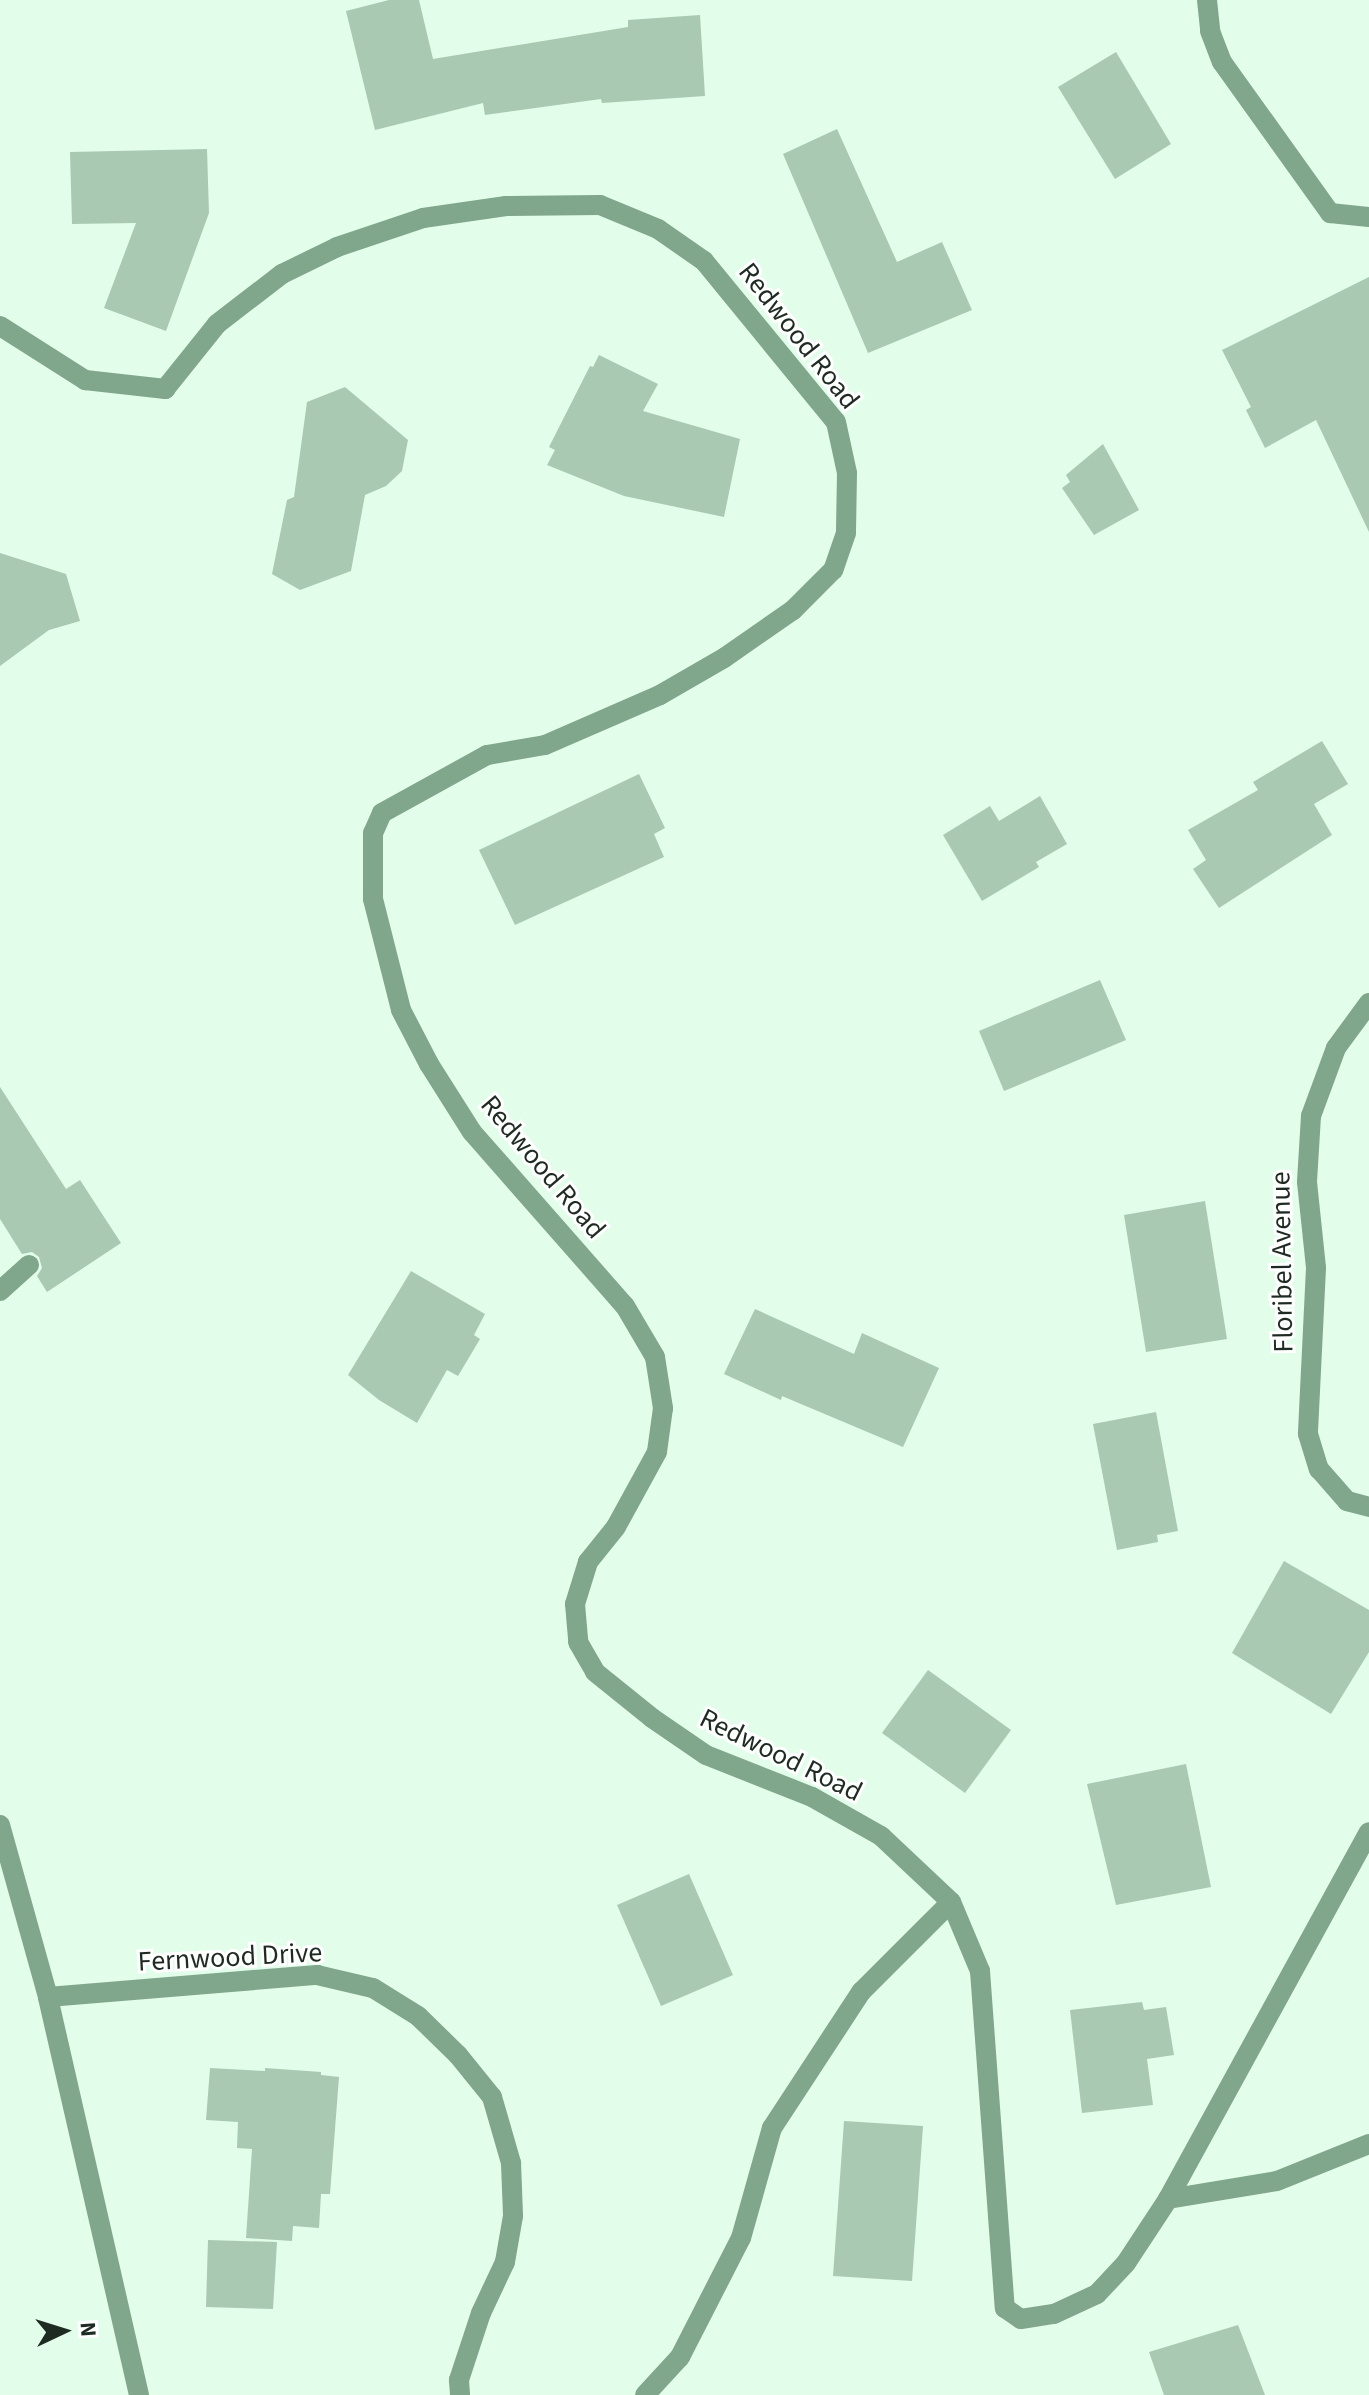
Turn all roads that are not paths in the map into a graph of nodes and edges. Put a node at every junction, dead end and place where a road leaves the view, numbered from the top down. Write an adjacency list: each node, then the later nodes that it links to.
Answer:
1 (1207, 0): 2 (street)
2 (1369, 217)
3 (0, 326): 10 (street, Redwood Road)
4 (1369, 1003): 7 (street, Floribel Avenue)
5 (29, 1265): 6 (street)
6 (0, 1291)
7 (1369, 1507)
8 (0, 1825): 11 (street)
9 (1369, 1832): 13 (street, Redwood Road)
10 (951, 1902): 13 (street, Redwood Road); 16 (street)
11 (48, 1997): 14 (street); 15 (street, Fernwood Drive)
12 (1369, 2144): 13 (street)
13 (1168, 2199)
14 (139, 2395)
15 (460, 2395)
16 (645, 2395)

